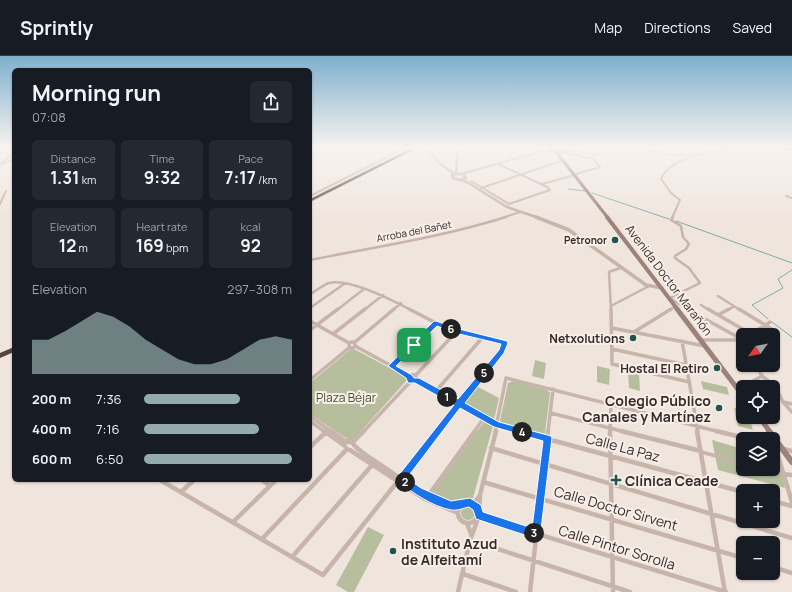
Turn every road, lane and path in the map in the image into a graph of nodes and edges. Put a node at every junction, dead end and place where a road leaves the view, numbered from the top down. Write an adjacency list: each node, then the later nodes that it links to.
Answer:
1 (360, 172): 23 (street)
2 (363, 172): 24 (highway)
3 (366, 172): 25 (highway)
4 (452, 172): 12 (street)
5 (471, 172): 13 (street); 16 (street)
6 (516, 172): 14 (street)
7 (527, 172): 14 (street)
8 (573, 172): 15 (main road)
9 (573, 172): 15 (main road)
10 (587, 172): 15 (street)
11 (666, 172): 40 (street)
12 (455, 174): 13 (street); 17 (street)
13 (461, 174): 16 (street)
14 (521, 174): 19 (street); 20 (street)
15 (576, 176): 19 (street); 36 (main road, Avenida Doctor Marañón)
16 (466, 177): 17 (street); 20 (street)
17 (460, 180): 27 (street)
18 (471, 181): 20 (street)
19 (542, 184): 29 (street)
20 (480, 188): 27 (street); 29 (street)
21 (6, 191): 28 (street)
22 (786, 196): 26 (street)
23 (312, 197)
24 (312, 198)
25 (312, 198)
26 (792, 198)
27 (497, 201): 29 (street)
28 (0, 204)
29 (509, 206): 30 (street)
30 (520, 212): 31 (street, Arroba del Bañet); 32 (street)
31 (312, 260)
32 (620, 268): 34 (street); 43 (street)
33 (344, 284): 35 (street); 37 (street); 45 (street)
34 (649, 286): 36 (street); 43 (street)
35 (364, 288): 38 (street); 51 (street)
36 (662, 288): 40 (main road, Avenida Doctor Marañón)
37 (312, 293)
38 (383, 295): 41 (street); 60 (street)
39 (718, 296): 46 (street)
40 (670, 298): 44 (main road, Avenida Doctor Marañón); 61 (street)
41 (401, 303): 50 (street); 66 (street)
42 (701, 305): 47 (street)
43 (611, 306): 54 (street)
44 (676, 306): 59 (street); 63 (main road, Avenida Doctor Marañón)
45 (312, 307)
46 (733, 307): 47 (street); 52 (street)
47 (718, 315): 55 (street)
48 (312, 322): 51 (street)
49 (770, 322): 52 (street)
50 (436, 323): 58 (street); 75 (street)
51 (316, 325): 53 (street); 60 (street)
52 (764, 325): 56 (street); 57 (street)
53 (312, 328)
54 (612, 328): 59 (street); 70 (street)
55 (740, 328)
56 (759, 328)
57 (769, 328)
58 (457, 331): 62 (street); 79 (street)
59 (634, 332): 65 (street)
60 (333, 334): 67 (street)
61 (736, 336)
62 (482, 338): 85 (street); 88 (street)
63 (701, 340): 64 (street); 69 (main road, Avenida Doctor Marañón)
64 (736, 340)
65 (682, 341): 69 (street); 74 (street)
66 (355, 344): 67 (street); 75 (street)
67 (349, 345): 78 (street)
68 (12, 346): 72 (highway)
69 (706, 346): 83 (main road, Avenida Doctor Marañón)
70 (612, 348): 74 (street); 82 (street)
71 (12, 350): 73 (highway)
72 (0, 352)
73 (0, 356)
74 (686, 365): 82 (street)
75 (392, 366): 80 (street)
76 (760, 372): 77 (street)
77 (762, 376): 81 (street); 86 (street)
78 (312, 378)
79 (416, 378): 80 (street); 85 (street, Calle La Paz)
80 (410, 379): 102 (street)
81 (755, 380)
82 (689, 382): 97 (street)
83 (736, 386)
84 (553, 389): 87 (street); 91 (street); 96 (street)
85 (436, 391): 88 (street, Calle La Paz)
86 (784, 402): 89 (street); 90 (street)
87 (611, 403): 97 (street); 98 (street)
88 (459, 404): 93 (street, Calle La Paz); 118 (street)
89 (792, 404)
90 (792, 412)
91 (551, 413): 98 (street); 101 (street)
92 (312, 417): 102 (street)
93 (484, 418): 96 (street, Calle La Paz); 130 (street)
94 (312, 422): 99 (street)
95 (763, 424): 106 (main road)
96 (497, 425): 101 (street, Calle La Paz); 105 (street)
97 (696, 425): 100 (street); 107 (street)
98 (610, 428): 107 (street); 109 (street)
99 (326, 432): 103 (street); 104 (street)
100 (736, 436)
101 (548, 438): 109 (street, Calle La Paz); 113 (street)
102 (352, 443): 104 (street); 104 (street); 118 (street)
103 (312, 445)
104 (347, 448): 112 (street); 146 (street)
105 (491, 448): 113 (street); 124 (street)
106 (782, 448): 108 (street); 111 (main road)
107 (701, 451): 110 (street); 119 (street)
108 (792, 451)
109 (610, 455): 119 (street, Calle La Paz); 125 (street)
110 (736, 461)
111 (792, 462)
112 (373, 464): 118 (street); 149 (street)
113 (545, 464): 125 (street); 131 (street)
114 (780, 465): 116 (street)
115 (780, 473): 116 (street)
116 (783, 474): 117 (street); 132 (street)
117 (792, 475)
118 (399, 480): 130 (street); 137 (street); 149 (street)
119 (706, 481): 127 (street, Calle La Paz); 138 (street)
120 (164, 482): 128 (street)
121 (192, 482): 128 (street)
122 (265, 482): 126 (street)
123 (274, 482): 126 (street)
124 (483, 482): 129 (street); 131 (street, Calle Doctor Sirvent)
125 (610, 484): 138 (street); 140 (street)
126 (270, 486): 141 (street)
127 (736, 490)
128 (181, 492): 141 (street)
129 (480, 494): 133 (street); 139 (street)
130 (428, 496): 135 (street)
131 (541, 499): 140 (street, Calle Doctor Sirvent); 143 (street)
132 (792, 502)
133 (470, 503): 135 (street); 139 (street)
134 (780, 503): 136 (street)
135 (460, 506): 137 (street)
136 (792, 506)
137 (458, 513): 142 (street)
138 (712, 514): 145 (street); 147 (street)
139 (478, 516): 142 (street); 143 (street, Calle Pintor Sorolla); 144 (street)
140 (611, 520): 147 (street, Calle Doctor Sirvent); 150 (street)
141 (233, 522): 146 (street)
142 (466, 523): 144 (street)
143 (537, 534): 150 (street, Calle Pintor Sorolla); 151 (street)
144 (470, 538): 151 (street); 153 (street)
145 (792, 538)
146 (262, 539): 149 (street)
147 (718, 549): 148 (street, Calle Doctor Sirvent); 160 (street)
148 (736, 555)
149 (292, 557)
150 (612, 558): 155 (street); 160 (street, Calle Pintor Sorolla)
151 (533, 560): 155 (street); 158 (street)
152 (780, 570): 154 (street)
153 (463, 574): 156 (street); 157 (street)
154 (792, 574)
155 (613, 589): 159 (street)
156 (458, 592)
157 (516, 592)
158 (530, 592)
159 (630, 592)
160 (725, 592)

